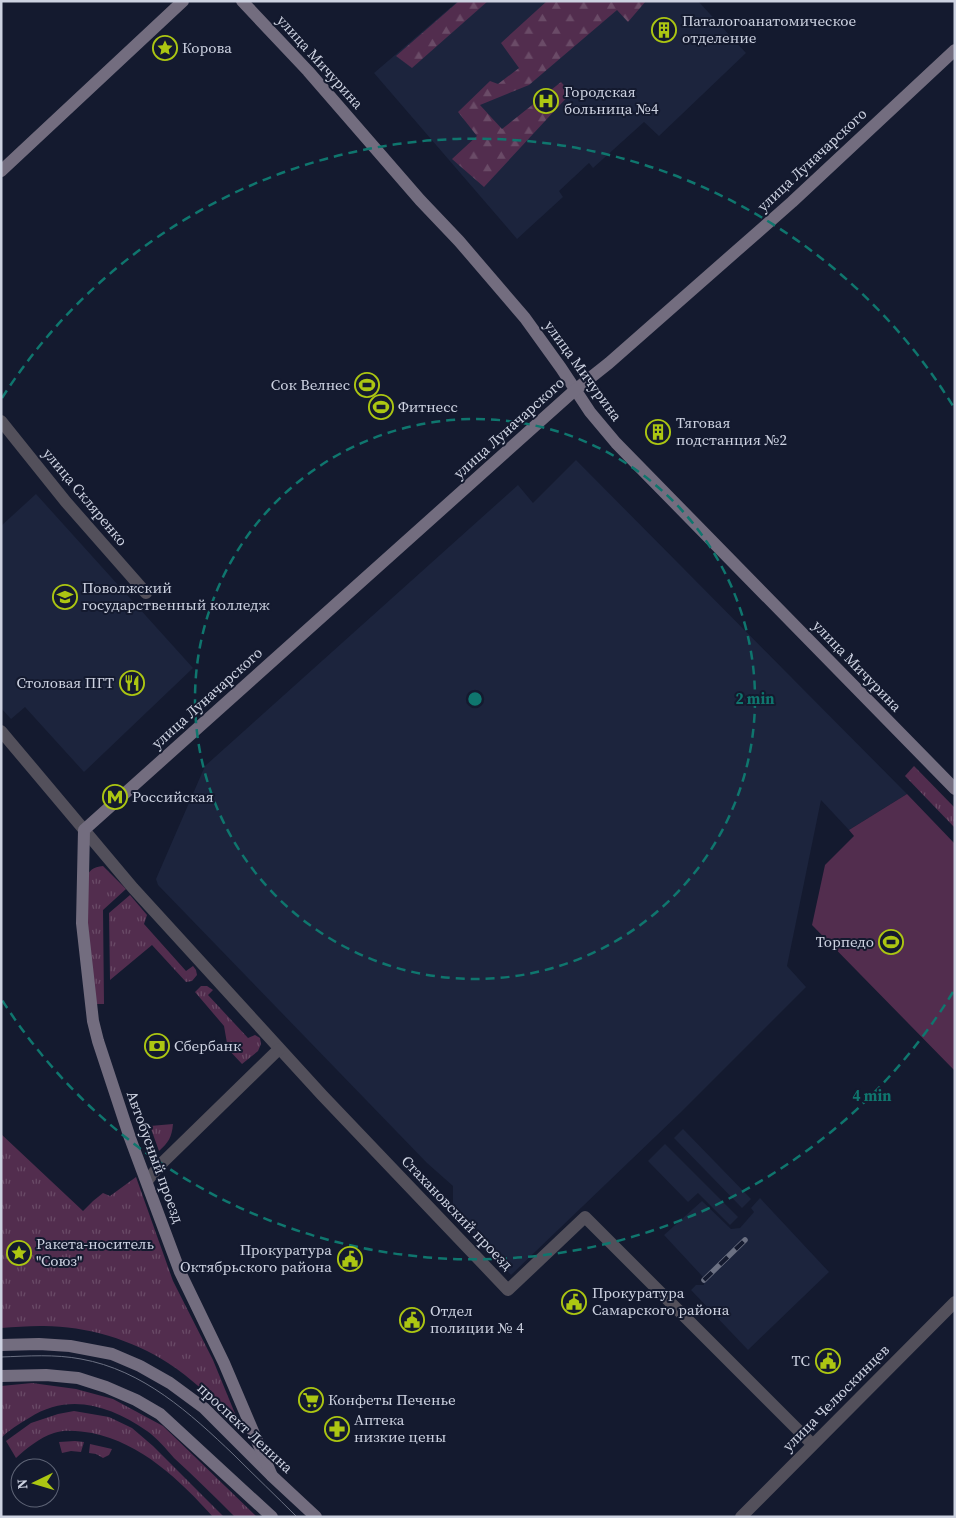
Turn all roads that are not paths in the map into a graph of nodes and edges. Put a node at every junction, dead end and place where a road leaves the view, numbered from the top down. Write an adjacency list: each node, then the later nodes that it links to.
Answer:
1 (183, 1): 4 (main road)
2 (242, 1): 5 (main road, улица Мичурина)
3 (955, 50): 5 (main road, улица Луначарского)
4 (1, 170)
5 (576, 390): 9 (main road, улица Мичурина); 10 (main road, улица Луначарского)
6 (1, 421): 7 (street, улица Скляренко)
7 (146, 593)
8 (4, 740): 10 (street)
9 (955, 789)
10 (84, 830): 11 (street, Стахановский проезд); 12 (main road, Автобусный проезд)
11 (279, 1049): 12 (street); 16 (street, Стахановский проезд)
12 (147, 1181): 17 (main road, Автобусный проезд)
13 (955, 1302): 16 (street, улица Челюскинцев)
14 (1, 1345): 17 (main road, проспект Ленина)
15 (1, 1376): 18 (main road)
16 (812, 1444): 20 (street, улица Челюскинцев)
17 (272, 1476): 19 (main road, проспект Ленина)
18 (272, 1517)
19 (316, 1517)
20 (741, 1517)

